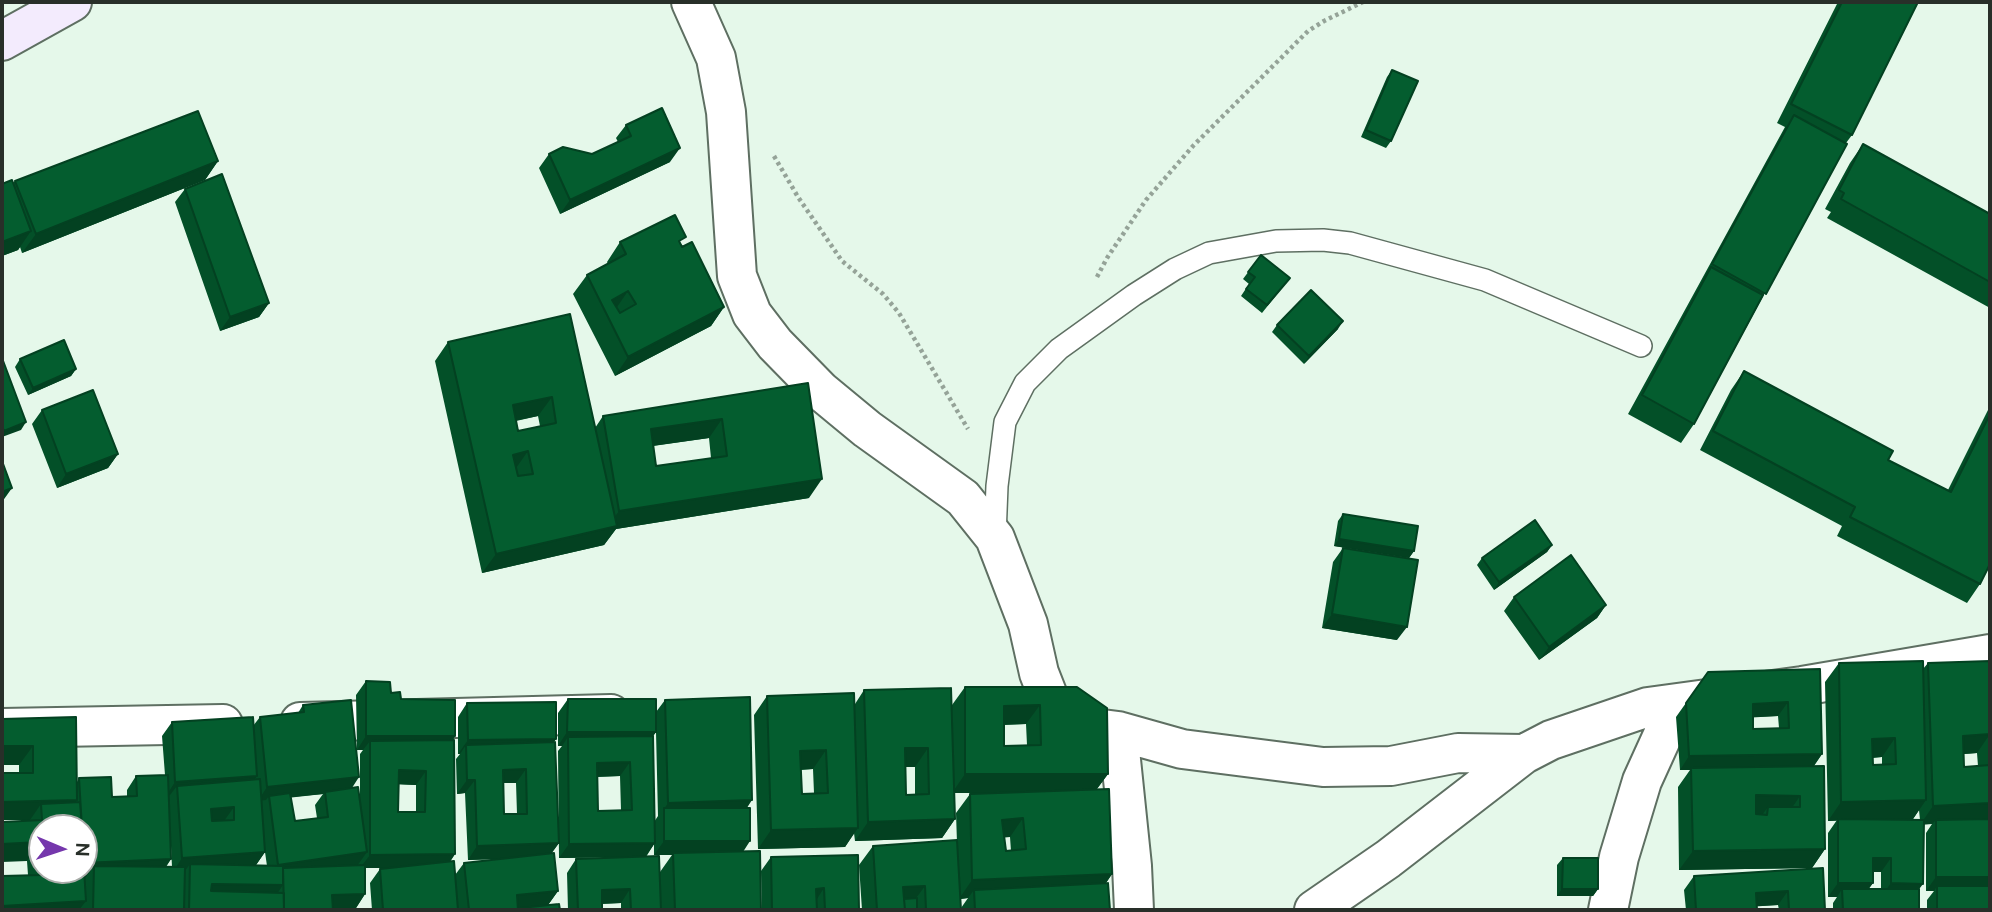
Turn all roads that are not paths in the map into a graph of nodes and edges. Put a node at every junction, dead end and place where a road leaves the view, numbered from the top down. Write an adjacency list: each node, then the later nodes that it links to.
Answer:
1 (72, 2): 3 (street)
2 (691, 2): 5 (street)
3 (2, 41)
4 (1641, 346): 5 (lane)
5 (995, 538): 10 (street)
6 (1990, 654): 7 (street)
7 (1677, 704): 11 (street); 14 (street)
8 (640, 714): 9 (street)
9 (2, 728)
10 (1118, 731): 11 (street); 12 (street)
11 (1524, 754): 13 (street)
12 (1134, 910)
13 (1314, 910)
14 (1608, 910)

